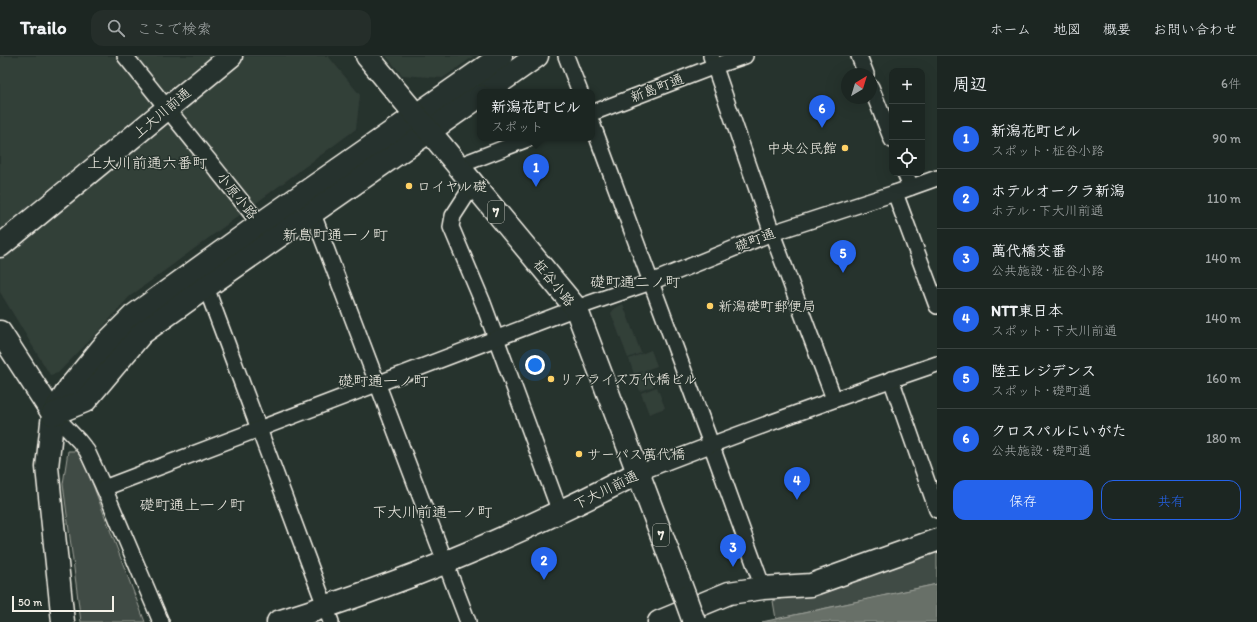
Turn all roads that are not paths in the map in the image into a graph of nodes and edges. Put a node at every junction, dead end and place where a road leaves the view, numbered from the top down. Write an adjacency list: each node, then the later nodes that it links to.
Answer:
1 (125, 56): 15 (street, 小原小路)
2 (231, 56): 15 (main road, 上大川前通)
3 (367, 56): 17 (main road, 柾谷小路 / 7)
4 (501, 56): 17 (main road)
5 (537, 56): 11 (main road)
6 (566, 56): 12 (street)
7 (745, 56): 9 (street, 新島町通)
8 (859, 56): 10 (street)
9 (713, 61): 16 (street, 新島町通); 30 (street)
10 (864, 68)
11 (490, 89)
12 (579, 89)
13 (477, 98): 18 (main road)
14 (877, 102): 20 (street)
15 (166, 109): 29 (street, 小原小路); 31 (main road, 上大川前通)
16 (595, 112)
17 (416, 115): 18 (main road, 柾谷小路 / 7); 29 (main road)
18 (430, 132): 22 (main road, 柾谷小路 / 7); 28 (main road)
19 (595, 132): 33 (street)
20 (889, 132)
21 (522, 141): 22 (street)
22 (458, 166): 25 (main road, 柾谷小路 / 7)
23 (906, 176): 26 (street)
24 (937, 178): 26 (street, 礎町通)
25 (474, 184): 35 (main road, 柾谷小路 / 7); 37 (street)
26 (911, 187): 27 (street, 礎町通)
27 (895, 193): 30 (street, 礎町通); 34 (street)
28 (313, 214): 32 (main road); 40 (street)
29 (260, 224): 32 (main road)
30 (772, 233): 33 (street, 礎町通); 41 (street)
31 (0, 246)
32 (201, 278): 42 (main road); 43 (street)
33 (651, 282): 35 (street, 礎町通); 44 (street)
34 (937, 306)
35 (576, 308): 37 (street, 礎町通); 45 (main road, 柾谷小路 / 7)
36 (0, 332): 42 (main road)
37 (496, 339): 40 (street, 礎町通); 48 (street)
38 (937, 364): 39 (street, 下大川前通)
39 (891, 379): 41 (street, 下大川前通); 47 (street)
40 (377, 384): 43 (street, 礎町通); 50 (street)
41 (834, 399): 44 (street, 下大川前通)
42 (53, 414): 46 (street); 53 (main road)
43 (259, 429): 46 (street, 礎町通); 52 (street)
44 (711, 444): 45 (street, 下大川前通); 51 (street)
45 (638, 473): 48 (main road, 下大川前通); 58 (main road, 柾谷小路 / 7, bridge)
46 (104, 488): 54 (street)
47 (937, 510)
48 (560, 512): 50 (main road, 下大川前通)
49 (937, 540): 51 (main road)
50 (446, 562): 52 (main road, 下大川前通); 56 (street)
51 (763, 588): 57 (main road)
52 (328, 614): 55 (main road, 下大川前通)
53 (63, 622)
54 (161, 622)
55 (278, 622)
56 (468, 622)
57 (659, 622)
58 (694, 622)

